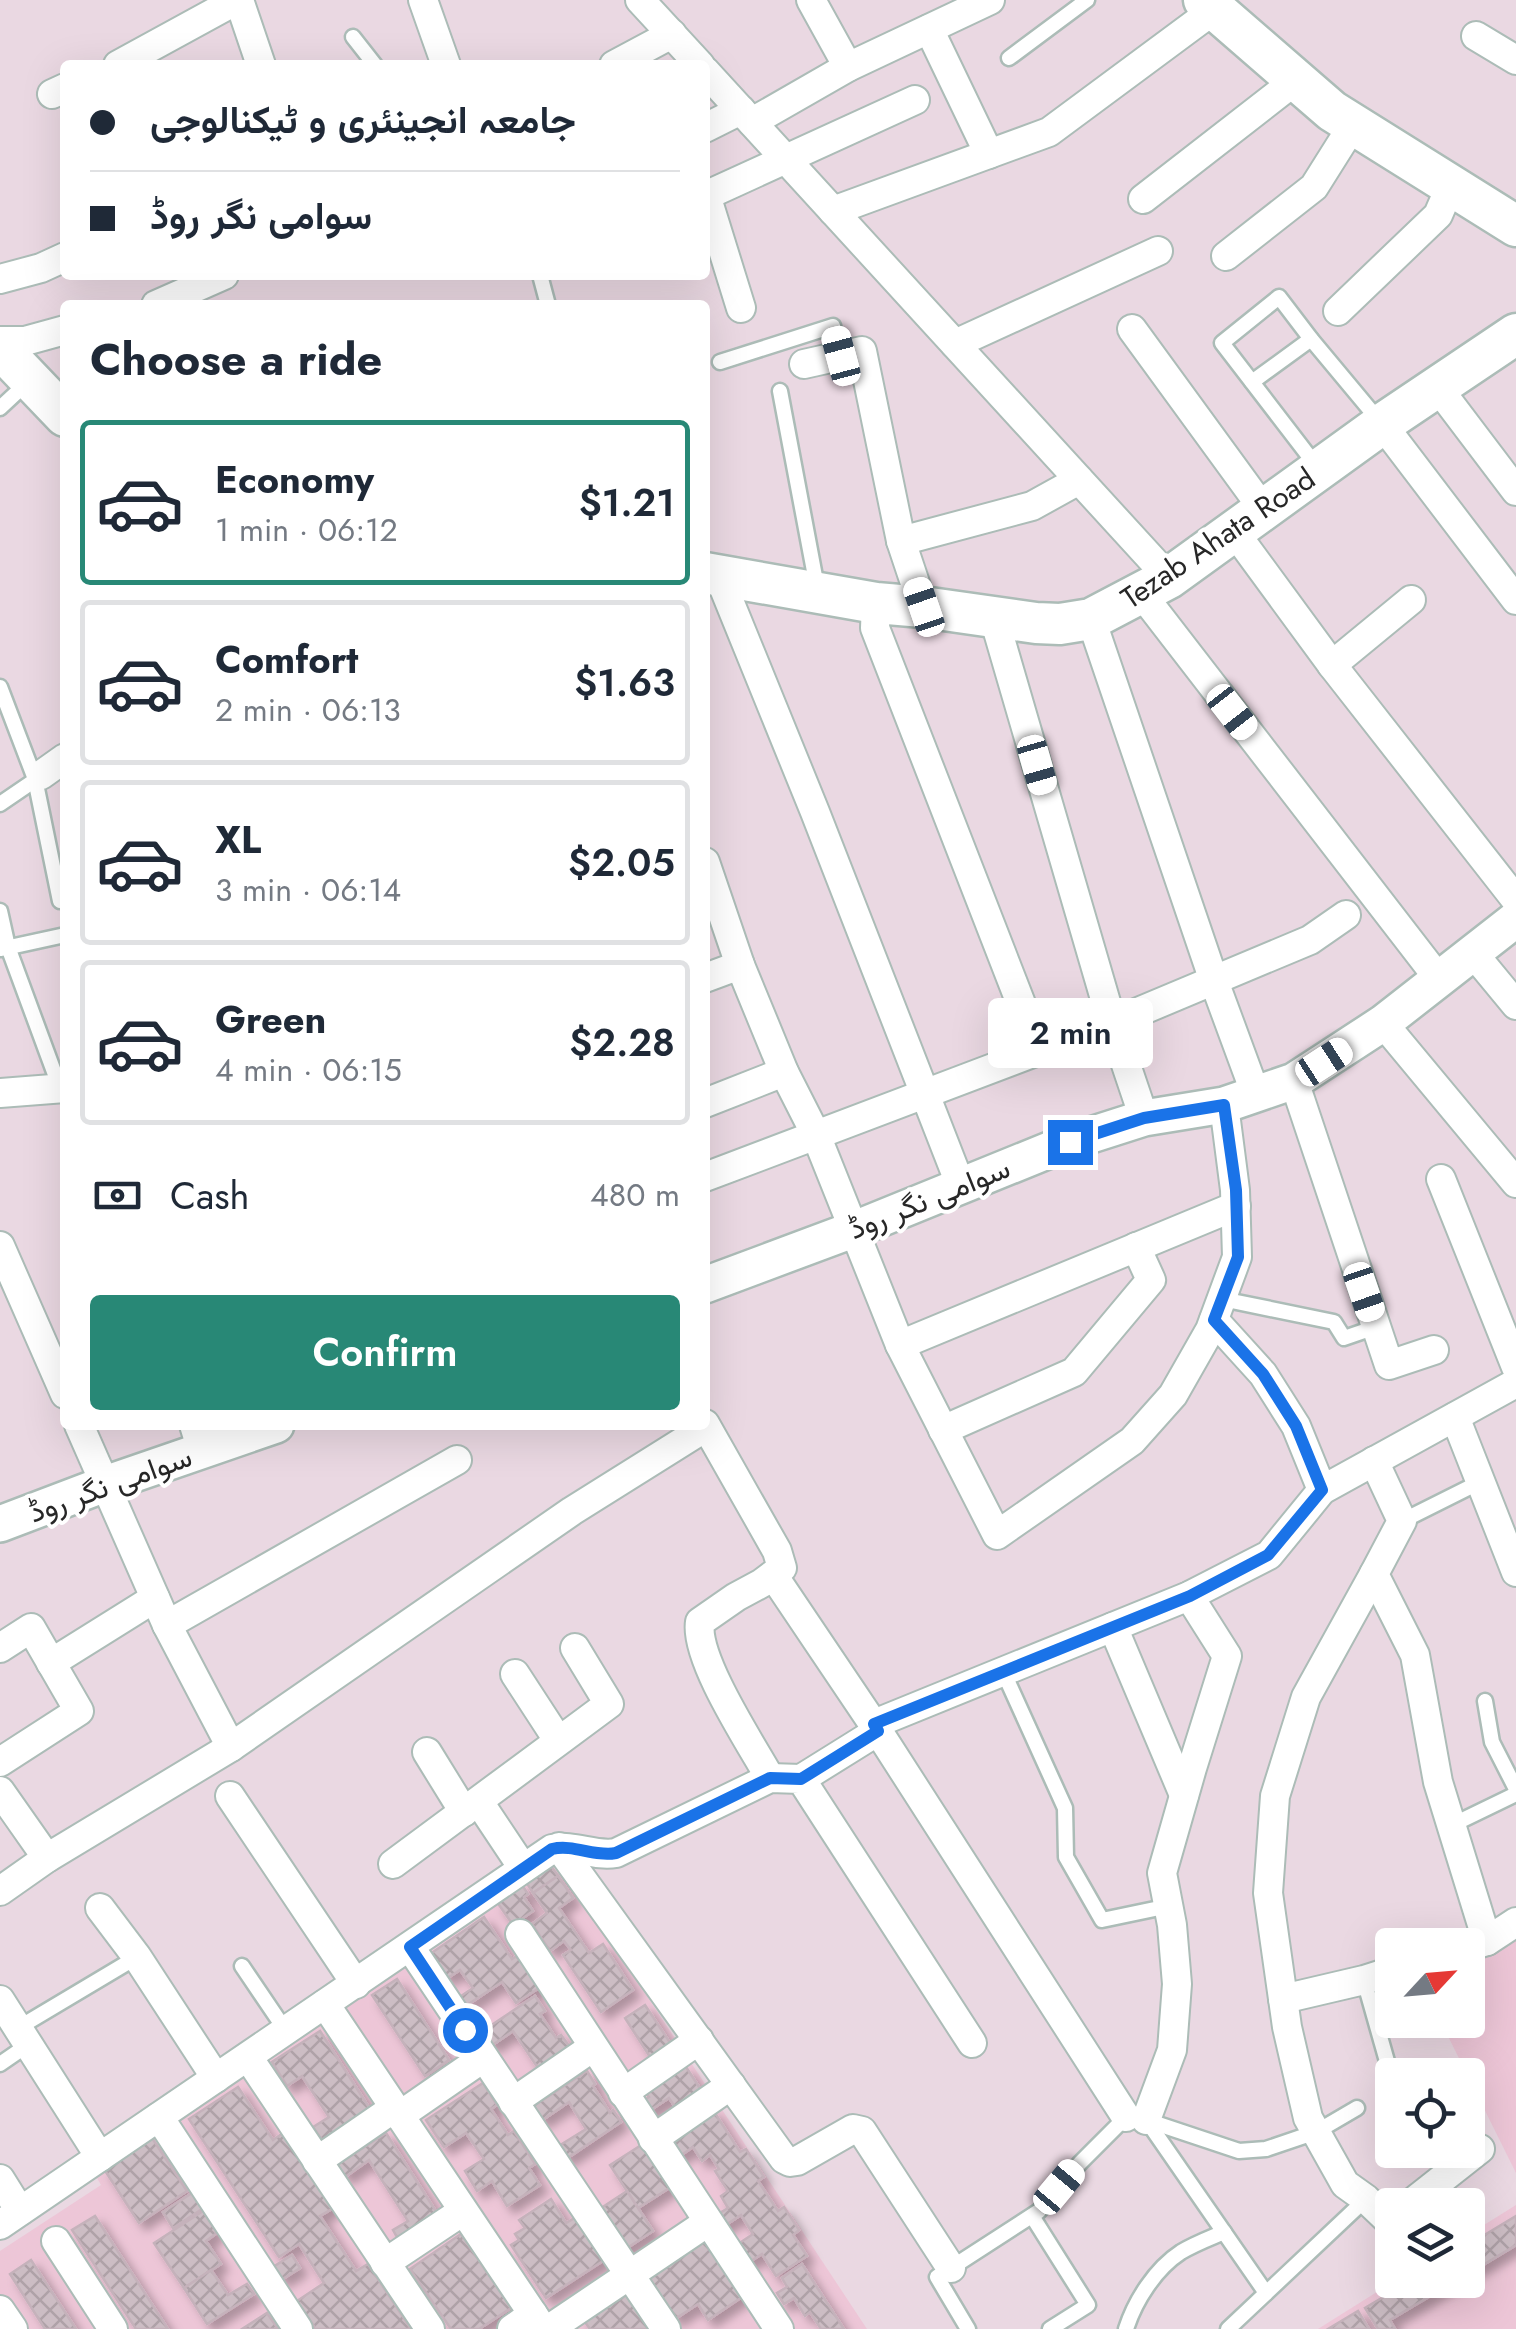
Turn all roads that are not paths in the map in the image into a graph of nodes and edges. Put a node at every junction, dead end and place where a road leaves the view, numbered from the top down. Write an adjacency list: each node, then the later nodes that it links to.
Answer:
1 (238, 0): 13 (street); 14 (street)
2 (423, 0): 16 (street)
3 (640, 0): 9 (street)
4 (810, 0): 20 (street)
5 (990, 0): 8 (street)
6 (1087, 0): 12 (lane)
7 (1209, 5): 22 (main road); 27 (street)
8 (929, 29): 20 (street); 27 (street)
9 (672, 34): 17 (street); 18 (street)
10 (1476, 36): 19 (street)
11 (354, 37): 15 (lane)
12 (1009, 58)
13 (132, 60)
14 (259, 60)
15 (372, 60)
16 (444, 60)
17 (624, 60)
18 (695, 60)
19 (1516, 60)
20 (848, 67): 24 (street)
21 (710, 76): 24 (street)
22 (1296, 80): 25 (main road); 31 (street)
23 (915, 100): 28 (street)
24 (746, 116): 26 (street); 28 (street)
25 (1353, 124): 29 (main road); 36 (street)
26 (710, 127)
27 (989, 154): 33 (street)
28 (786, 159): 30 (street); 33 (street)
29 (1451, 185): 34 (main road); 42 (street)
30 (710, 194)
31 (1143, 199)
32 (710, 209): 41 (street)
33 (832, 210): 48 (street)
34 (1516, 226)
35 (1158, 251): 48 (street)
36 (1226, 256)
37 (60, 259): 38 (street)
38 (0, 278)
39 (213, 280): 40 (street)
40 (167, 300)
41 (740, 308)
42 (1338, 312)
43 (1132, 329): 61 (street)
44 (60, 331): 47 (street)
45 (1516, 334): 53 (main road, Tezab Ahata Road)
46 (1311, 339): 52 (lane); 52 (lane); 57 (lane)
47 (0, 344): 55 (main road)
48 (955, 344): 59 (street)
49 (841, 356): 50 (lane); 51 (street); 62 (street)
50 (720, 362)
51 (804, 364)
52 (1252, 382): 58 (lane)
53 (1438, 388): 57 (main road, Tezab Ahata Road); 60 (street)
54 (780, 392): 65 (lane)
55 (54, 400): 56 (lane)
56 (0, 408)
57 (1382, 424): 58 (main road, Tezab Ahata Road); 67 (street)
58 (1320, 470): 61 (main road, Tezab Ahata Road)
59 (1079, 480): 62 (street); 64 (street)
60 (1516, 491)
61 (1248, 520): 64 (main road, Tezab Ahata Road); 72 (street)
62 (901, 541): 69 (street)
63 (712, 574): 65 (main road, Tezab Ahata Road); 98 (street)
64 (1155, 585): 71 (main road, Tezab Ahata Road); 88 (street)
65 (818, 593): 68 (main road, Tezab Ahata Road)
66 (1411, 600): 72 (street)
67 (1516, 600)
68 (876, 603): 69 (main road, Tezab Ahata Road); 93 (street)
69 (924, 607): 70 (main road, Tezab Ahata Road)
70 (994, 618): 71 (main road, Tezab Ahata Road); 92 (street)
71 (1091, 619): 89 (street)
72 (1332, 664): 78 (street)
73 (0, 687): 75 (lane)
74 (60, 762): 75 (street)
75 (38, 777): 76 (lane); 79 (lane)
76 (0, 804)
77 (710, 877): 86 (street)
78 (1516, 900)
79 (60, 901)
80 (0, 911): 84 (lane)
81 (1346, 914): 89 (street)
82 (1516, 919): 85 (street, سوامی نگر روڈ)
83 (60, 936): 84 (lane)
84 (4, 948): 95 (lane)
85 (1472, 953): 88 (street, سوامی نگر روڈ); 90 (street)
86 (740, 965): 87 (street); 94 (street)
87 (710, 976)
88 (1439, 980): 91 (street, سوامی نگر روڈ)
89 (1214, 981): 92 (street); 100 (street)
90 (1516, 1005)
91 (1383, 1022): 96 (street, سوامی نگر روڈ); 106 (street)
92 (1112, 1023): 93 (street); 102 (street)
93 (1039, 1050): 98 (street)
94 (784, 1072): 101 (street); 103 (street)
95 (60, 1081)
96 (1294, 1081): 100 (street, سوامی نگر روڈ); 114 (street)
97 (60, 1088): 99 (street)
98 (925, 1093): 103 (street); 107 (street)
99 (0, 1094)
100 (1240, 1100): 102 (street, سوامی نگر روڈ); 108 (street)
101 (710, 1102)
102 (1144, 1118): 107 (street, سوامی نگر روڈ)
103 (816, 1135): 104 (street); 109 (street)
104 (710, 1175)
105 (1440, 1179): 117 (street)
106 (1516, 1183)
107 (960, 1184): 109 (street, سوامی نگر روڈ)
108 (1236, 1206): 111 (street); 113 (street)
109 (855, 1229): 112 (street, سوامی نگر روڈ); 115 (street)
110 (0, 1246): 118 (street)
111 (1136, 1248): 115 (street); 125 (street)
112 (710, 1284)
113 (1218, 1310): 114 (lane); 125 (street); 131 (street)
114 (1376, 1327): 116 (street)
115 (900, 1346): 125 (street)
116 (1434, 1350)
117 (1516, 1367)
118 (60, 1383)
119 (1516, 1383): 120 (street)
120 (1454, 1417): 128 (street); 129 (street)
121 (81, 1430): 130 (street)
122 (246, 1430): 126 (street, سوامی نگر روڈ)
123 (698, 1430): 149 (street)
124 (709, 1430): 136 (street)
125 (943, 1430)
126 (198, 1438): 130 (street, سوامی نگر روڈ)
127 (457, 1460): 139 (street)
128 (1374, 1462): 131 (street); 132 (street)
129 (1480, 1482): 132 (lane); 134 (street)
130 (104, 1484): 133 (street, سوامی نگر روڈ); 138 (street)
131 (1322, 1490): 137 (street)
132 (1402, 1521): 135 (street)
133 (0, 1524)
134 (1516, 1572)
135 (1374, 1574): 159 (street); 177 (street)
136 (773, 1575): 147 (street); 152 (street)
137 (1190, 1596): 140 (street); 156 (street)
138 (154, 1598): 139 (street); 143 (street)
139 (167, 1625): 149 (street)
140 (1112, 1627): 144 (street); 156 (street)
141 (0, 1648): 143 (street)
142 (575, 1648): 148 (street)
143 (51, 1663): 151 (street)
144 (1003, 1672): 147 (street); 165 (lane)
145 (515, 1674): 148 (street)
146 (1484, 1701): 155 (lane)
147 (876, 1727): 153 (street); 196 (street)
148 (558, 1740): 158 (street)
149 (231, 1747): 161 (street)
150 (427, 1752): 158 (street)
151 (0, 1762)
152 (770, 1778): 153 (street); 160 (street)
153 (801, 1779): 183 (street)
154 (0, 1791): 161 (street)
155 (1516, 1791): 159 (lane)
156 (1184, 1795): 165 (street)
157 (230, 1796): 176 (street)
158 (471, 1807): 162 (street); 163 (street)
159 (1452, 1825): 168 (street)
160 (559, 1847): 163 (street); 182 (street)
161 (47, 1858): 164 (street)
162 (392, 1864)
163 (523, 1868): 171 (street)
164 (0, 1890)
165 (1168, 1906): 196 (street)
166 (100, 1908): 172 (street)
167 (1516, 1922): 170 (street)
168 (1474, 1928)
169 (520, 1934): 184 (street)
170 (1485, 1939)
171 (410, 1947): 176 (street); 186 (street)
172 (137, 1957): 181 (lane); 189 (street)
173 (242, 1966): 180 (lane)
174 (1375, 1976): 175 (street)
175 (1364, 1980): 177 (street); 187 (lane)
176 (356, 1984): 179 (street)
177 (1282, 1999): 197 (street)
178 (0, 2000): 181 (street)
179 (325, 2004): 180 (street); 194 (street)
180 (286, 2031): 185 (street)
181 (24, 2036): 188 (lane); 199 (street)
182 (699, 2040): 190 (street); 191 (street)
183 (972, 2043)
184 (593, 2047): 191 (street); 192 (street)
185 (248, 2057): 189 (street); 200 (street)
186 (483, 2058): 192 (street); 194 (street)
187 (1386, 2058)
188 (0, 2064)
189 (216, 2078): 195 (street)
190 (731, 2085): 198 (street); 213 (street)
191 (623, 2093): 198 (street)
192 (513, 2102): 214 (street)
193 (1357, 2108): 197 (lane)
194 (397, 2112): 200 (street); 206 (street)
195 (159, 2118): 199 (street); 220 (street)
196 (1136, 2119): 197 (lane); 207 (lane); 210 (lane)
197 (1316, 2132): 204 (street)
198 (654, 2139): 209 (street)
199 (100, 2157): 208 (street)
200 (317, 2161): 212 (street)
201 (1456, 2168): 203 (street)
202 (0, 2179): 208 (street)
203 (1431, 2188)
204 (1366, 2199): 205 (street); 215 (lane)
205 (1375, 2208)
206 (463, 2211): 212 (street); 217 (street)
207 (1032, 2216): 213 (lane); 225 (lane)
208 (10, 2218)
209 (708, 2222): 214 (street); 223 (street)
210 (1224, 2232): 215 (lane); 226 (lane)
211 (56, 2241): 219 (street)
212 (386, 2263): 221 (street)
213 (951, 2268): 224 (lane)
214 (629, 2274): 217 (street); 222 (street)
215 (1266, 2293): 227 (lane)
216 (0, 2310): 218 (street)
217 (534, 2325)
218 (12, 2329)
219 (113, 2329)
220 (298, 2329)
221 (430, 2329)
222 (666, 2329)
223 (779, 2329)
224 (968, 2329)
225 (1050, 2329)
226 (1126, 2329)
227 (1228, 2329)

